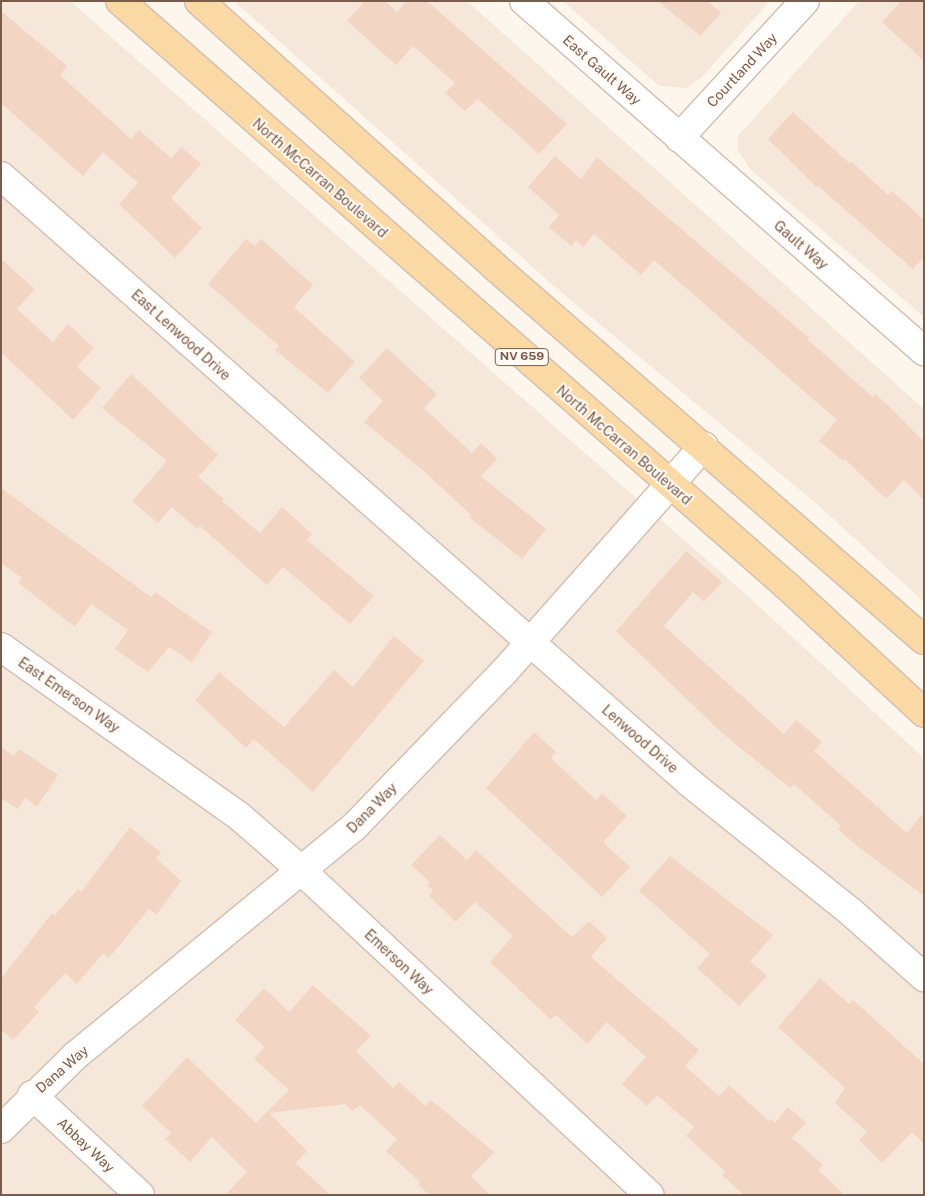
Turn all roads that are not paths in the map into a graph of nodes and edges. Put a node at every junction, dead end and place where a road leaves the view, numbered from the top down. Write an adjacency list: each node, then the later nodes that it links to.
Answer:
1 (120, 1): 9 (main road, North McCarran Boulevard / NV 659)
2 (200, 1): 8 (main road)
3 (524, 1): 5 (street, East Gault Way)
4 (805, 1): 5 (street, Courtland Way)
5 (679, 138): 7 (street, Gault Way)
6 (1, 176): 10 (street, East Lenwood Drive)
7 (924, 351)
8 (704, 446): 9 (street, Dana Way); 11 (main road)
9 (670, 484): 12 (street, Dana Way); 14 (main road, North McCarran Boulevard / NV 659)
10 (362, 495): 12 (street, Lenwood Drive)
11 (924, 640)
12 (530, 644): 16 (street, Dana Way); 17 (street, Lenwood Drive)
13 (1, 648): 15 (street, East Emerson Way)
14 (924, 713)
15 (136, 743): 16 (street, Emerson Way)
16 (302, 872): 18 (street, Dana Way); 21 (street, Emerson Way)
17 (924, 977)
18 (32, 1095): 19 (street, Dana Way); 20 (street, Abbay Way)
19 (1, 1129)
20 (140, 1195)
21 (649, 1195)

